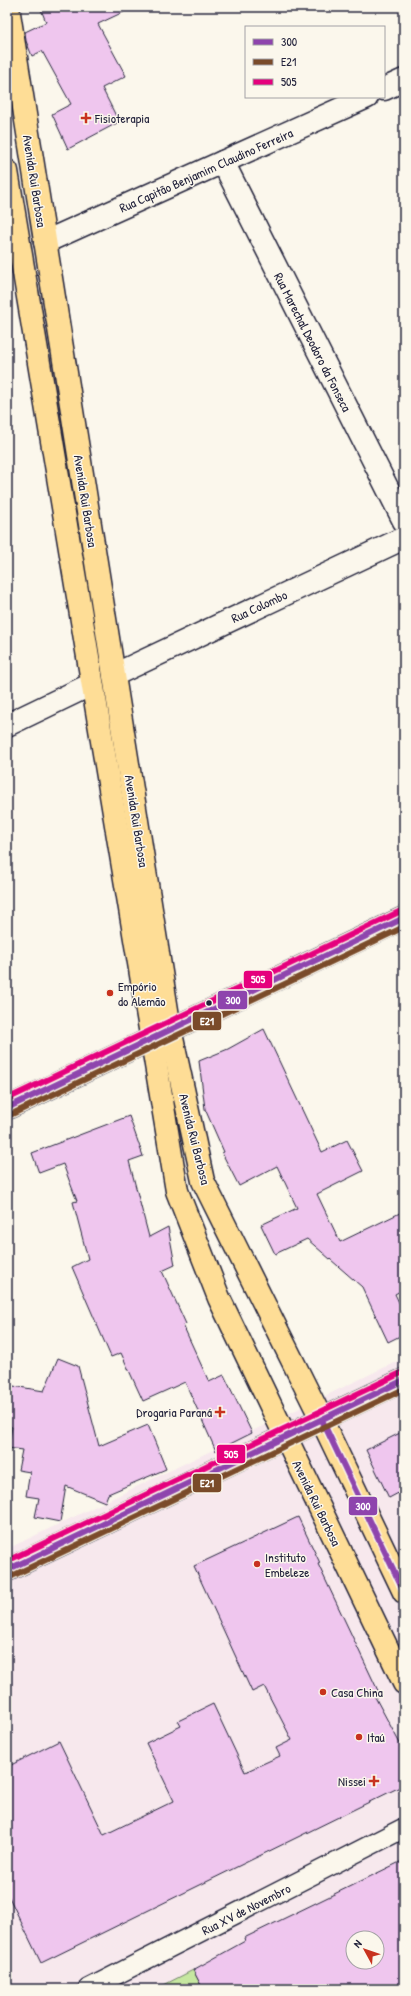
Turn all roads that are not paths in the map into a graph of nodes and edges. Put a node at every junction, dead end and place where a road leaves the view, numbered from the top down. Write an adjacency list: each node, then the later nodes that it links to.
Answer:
1 (8, 7): 7 (main road, Avenida Rui Barbosa)
2 (404, 80): 3 (street)
3 (385, 89)
4 (365, 98): 5 (street, Rua Capitão Benjamim Claudino Ferreira)
5 (223, 162): 7 (street, Rua Capitão Benjamim Claudino Ferreira); 9 (street, Rua Marechal Deodoro da Fonseca)
6 (7, 171): 8 (main road, Avenida Rui Barbosa)
7 (45, 242): 11 (main road, Avenida Rui Barbosa)
8 (14, 256): 12 (main road, Avenida Rui Barbosa)
9 (404, 521)
10 (404, 538): 11 (street, Rua Colombo)
11 (114, 675): 15 (main road, Avenida Rui Barbosa)
12 (92, 684): 13 (street); 16 (main road, Avenida Rui Barbosa)
13 (7, 724)
14 (404, 918): 15 (street)
15 (170, 1029): 16 (street); 19 (main road, Avenida Rui Barbosa)
16 (151, 1039): 17 (street); 20 (main road, Avenida Rui Barbosa)
17 (7, 1108)
18 (404, 1380): 19 (street)
19 (322, 1420): 20 (street); 22 (main road, Avenida Rui Barbosa)
20 (286, 1437): 21 (street); 23 (main road, Avenida Rui Barbosa)
21 (7, 1570)
22 (404, 1592)
23 (404, 1683)
24 (404, 1828): 25 (street, Rua XV de Novembro)
25 (88, 1989)

